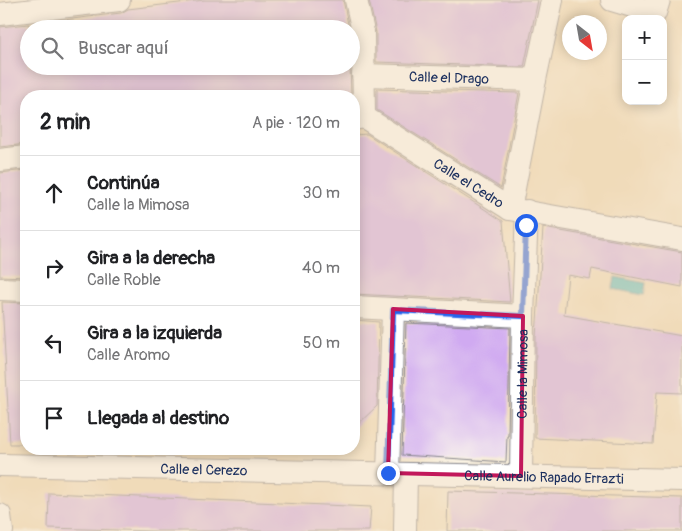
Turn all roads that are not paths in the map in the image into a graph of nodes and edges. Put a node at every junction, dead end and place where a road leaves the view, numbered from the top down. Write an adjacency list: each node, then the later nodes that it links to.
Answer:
1 (119, 0): 6 (street)
2 (356, 0): 7 (street)
3 (552, 0): 8 (street, Calle la Mimosa)
4 (612, 0): 5 (street)
5 (657, 7)
6 (0, 14)
7 (363, 75): 8 (street, Calle el Drago); 9 (street)
8 (535, 80): 13 (street, Calle la Mimosa)
9 (360, 107)
10 (360, 119): 13 (street, Calle el Cedro)
11 (20, 158): 12 (street)
12 (0, 160)
13 (519, 210): 14 (street, Calle el Cedro); 19 (street, Calle la Mimosa)
14 (682, 239)
15 (0, 289): 16 (street)
16 (20, 290)
17 (360, 307): 18 (street)
18 (393, 310): 19 (street); 21 (street)
19 (523, 316): 22 (street, Calle la Mimosa)
20 (0, 465): 21 (street, Calle el Cerezo)
21 (397, 474): 22 (street, Calle Aurelio Rapado Errazti); 26 (street)
22 (521, 476): 23 (street, Calle Aurelio Rapado Errazti)
23 (682, 480)
24 (0, 515): 25 (street)
25 (2, 531)
26 (405, 531)

